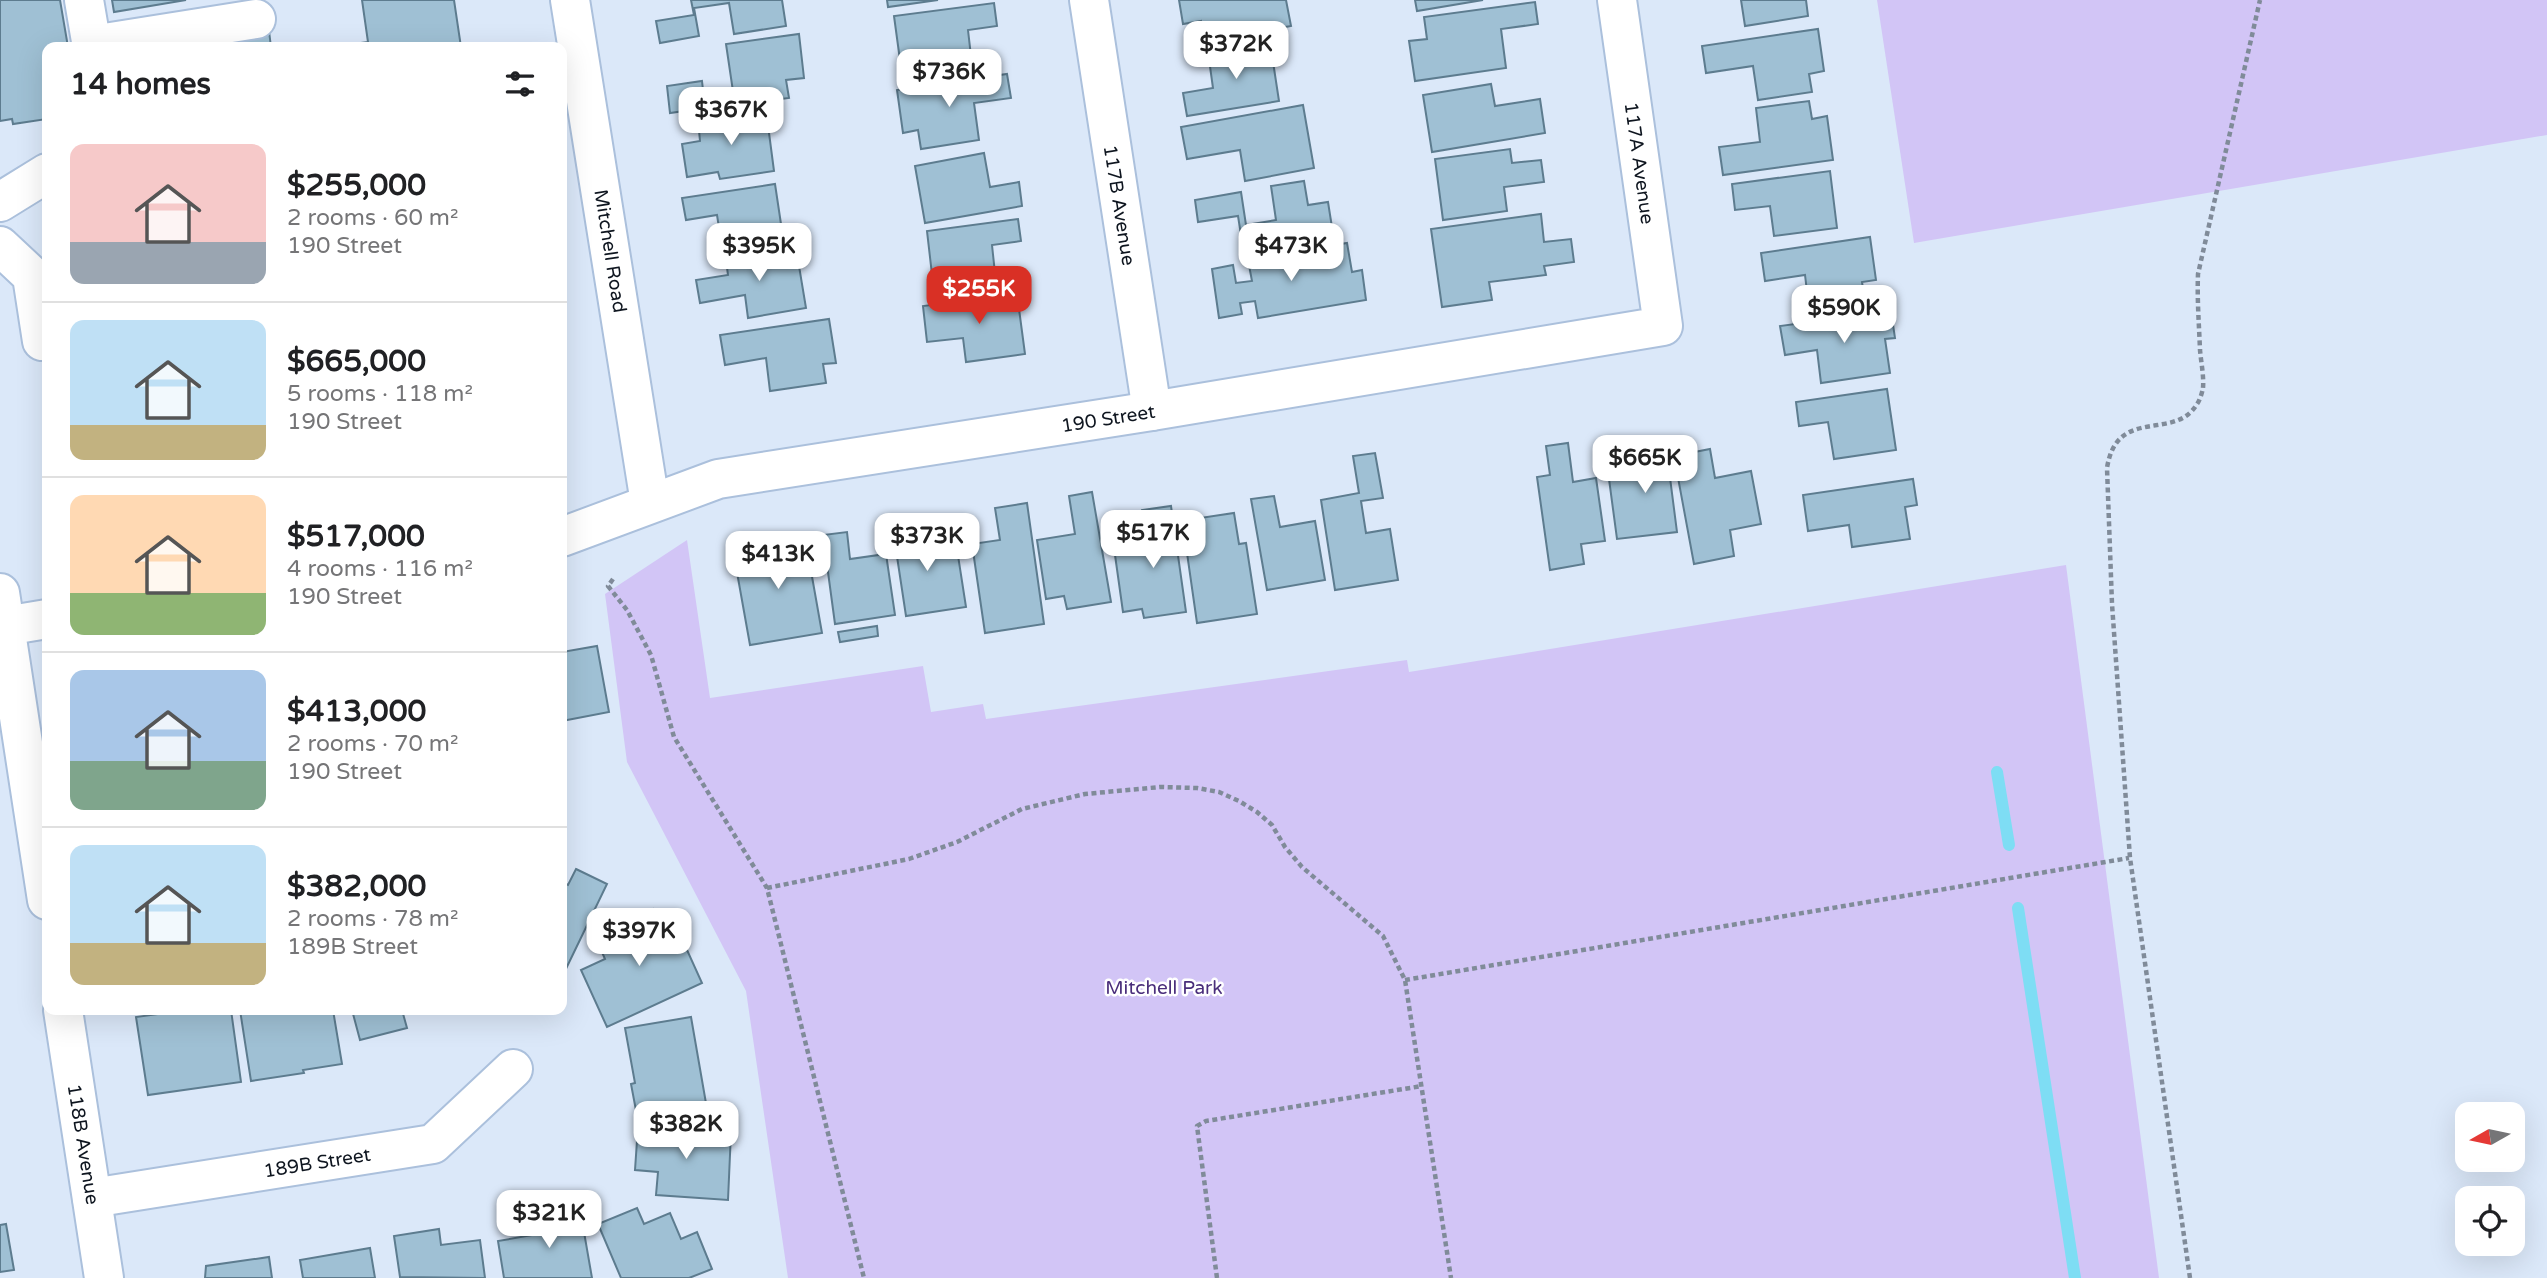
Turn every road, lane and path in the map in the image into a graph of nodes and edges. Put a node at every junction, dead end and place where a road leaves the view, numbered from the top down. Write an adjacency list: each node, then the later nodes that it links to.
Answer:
1 (85, 0): 7 (street)
2 (570, 0): 15 (street, Mitchell Road)
3 (1088, 0): 14 (street, 117B Avenue)
4 (1617, 0): 12 (street, 117A Avenue)
5 (2260, 0): 20 (path)
6 (257, 19): 8 (street)
7 (91, 42)
8 (116, 42)
9 (42, 176): 10 (street)
10 (0, 202)
11 (0, 246): 13 (street)
12 (1663, 326): 14 (street, 190 Street)
13 (42, 341)
14 (1152, 411): 15 (street, 190 Street)
15 (650, 503): 16 (street, 190 Street)
16 (567, 535)
17 (613, 579): 22 (path)
18 (3, 610): 19 (street); 21 (street)
19 (42, 619)
20 (2130, 858): 23 (path); 32 (path)
21 (42, 868)
22 (767, 888): 23 (path); 29 (path)
23 (1405, 980): 26 (path)
24 (65, 1015): 27 (street, 118B Avenue)
25 (513, 1069): 27 (street, 189B Street)
26 (1422, 1086): 30 (path); 31 (path)
27 (92, 1198): 28 (street, 118B Avenue)
28 (104, 1278)
29 (864, 1278)
30 (1217, 1278)
31 (1451, 1278)
32 (2190, 1278)

